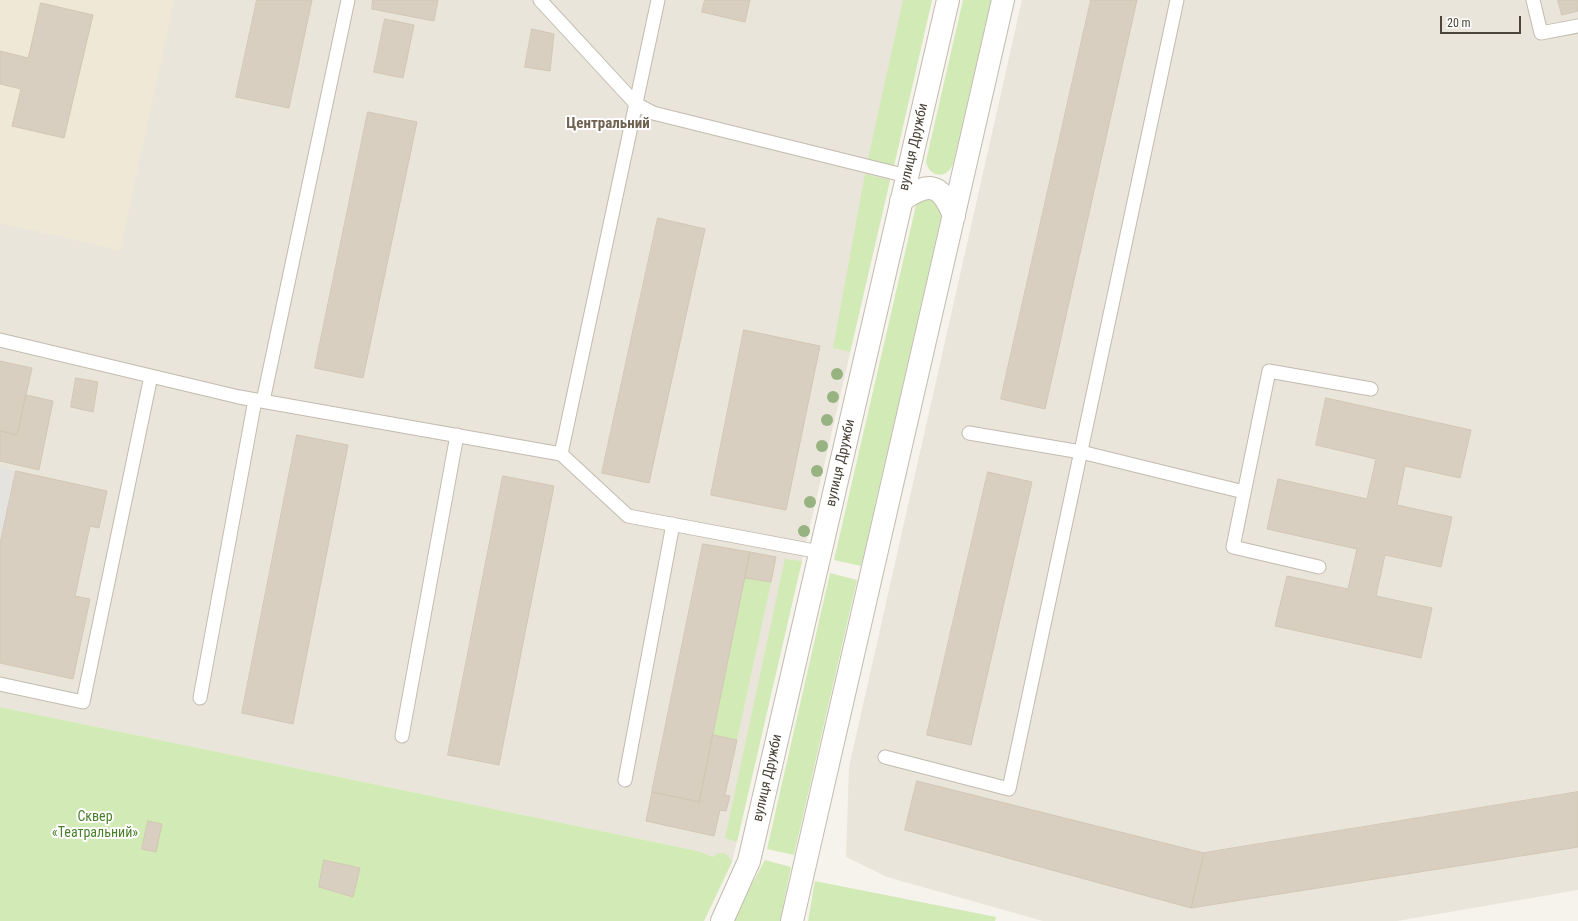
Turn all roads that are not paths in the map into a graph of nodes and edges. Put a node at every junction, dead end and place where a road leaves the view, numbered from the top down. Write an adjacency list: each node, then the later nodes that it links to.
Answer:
1 (348, 0): 18 (lane)
2 (540, 0): 9 (lane)
3 (658, 0): 9 (lane)
4 (948, 0): 10 (street, вулиця Дружби)
5 (1003, 0): 11 (street)
6 (1177, 0): 21 (lane)
7 (1533, 0): 8 (lane)
8 (1578, 26)
9 (636, 104): 12 (lane); 22 (lane)
10 (912, 155): 11 (street); 12 (street, вулиця Дружби)
11 (964, 170): 14 (street)
12 (907, 176): 13 (street, вулиця Дружби)
13 (901, 201): 14 (street); 25 (street, вулиця Дружби)
14 (954, 216): 33 (street)
15 (0, 340): 16 (lane)
16 (151, 376): 18 (lane); 27 (lane)
17 (1371, 389): 23 (lane)
18 (259, 400): 20 (lane); 28 (lane)
19 (969, 432): 21 (lane)
20 (457, 435): 22 (lane); 29 (lane)
21 (1081, 452): 23 (lane); 30 (lane)
22 (561, 454): 24 (lane)
23 (1244, 492): 26 (lane)
24 (673, 524): 25 (lane); 31 (lane)
25 (820, 552): 32 (street, вулиця Дружби)
26 (1319, 567)
27 (0, 684)
28 (200, 698)
29 (402, 736)
30 (885, 758)
31 (625, 780)
32 (722, 921)
33 (792, 921)

